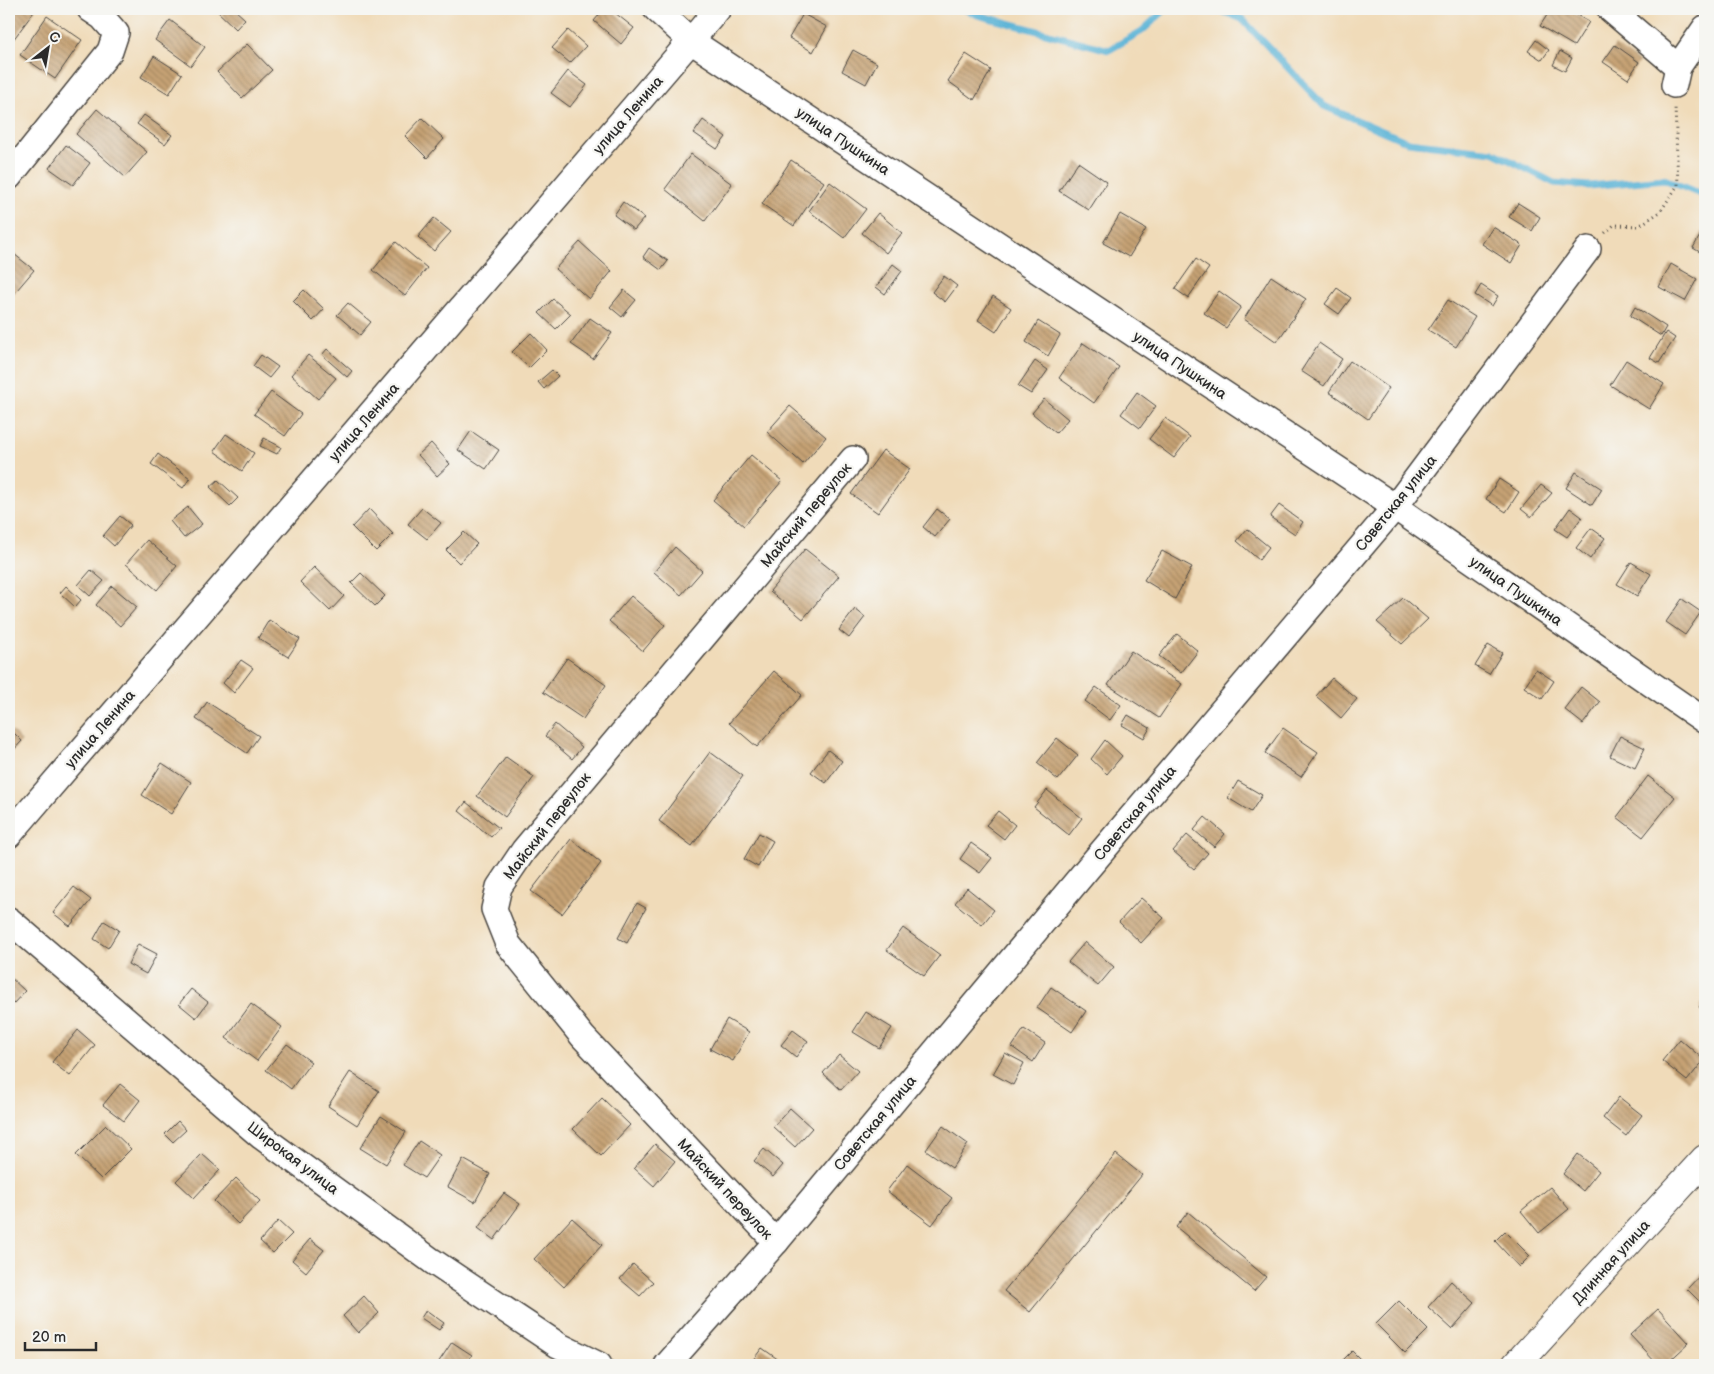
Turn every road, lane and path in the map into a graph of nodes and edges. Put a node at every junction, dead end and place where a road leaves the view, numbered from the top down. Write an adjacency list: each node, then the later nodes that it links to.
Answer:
1 (90, 9): 8 (street)
2 (656, 9): 6 (street, улица Пушкина)
3 (718, 9): 6 (street, улица Ленина)
4 (1610, 9): 7 (street)
5 (1705, 28): 7 (street)
6 (691, 41): 11 (street, улица Пушкина); 13 (street, улица Ленина)
7 (1676, 76): 9 (path)
8 (9, 177)
9 (1588, 249): 11 (street, Советская улица)
10 (853, 459): 16 (street, Майский переулок)
11 (1395, 507): 12 (street, улица Пушкина); 16 (street, Советская улица)
12 (1705, 721)
13 (9, 834)
14 (9, 920): 17 (street, Широкая улица)
15 (1705, 1159): 19 (main road, Длинная улица)
16 (776, 1242): 18 (street, Советская улица)
17 (599, 1365)
18 (667, 1365)
19 (1516, 1365)

